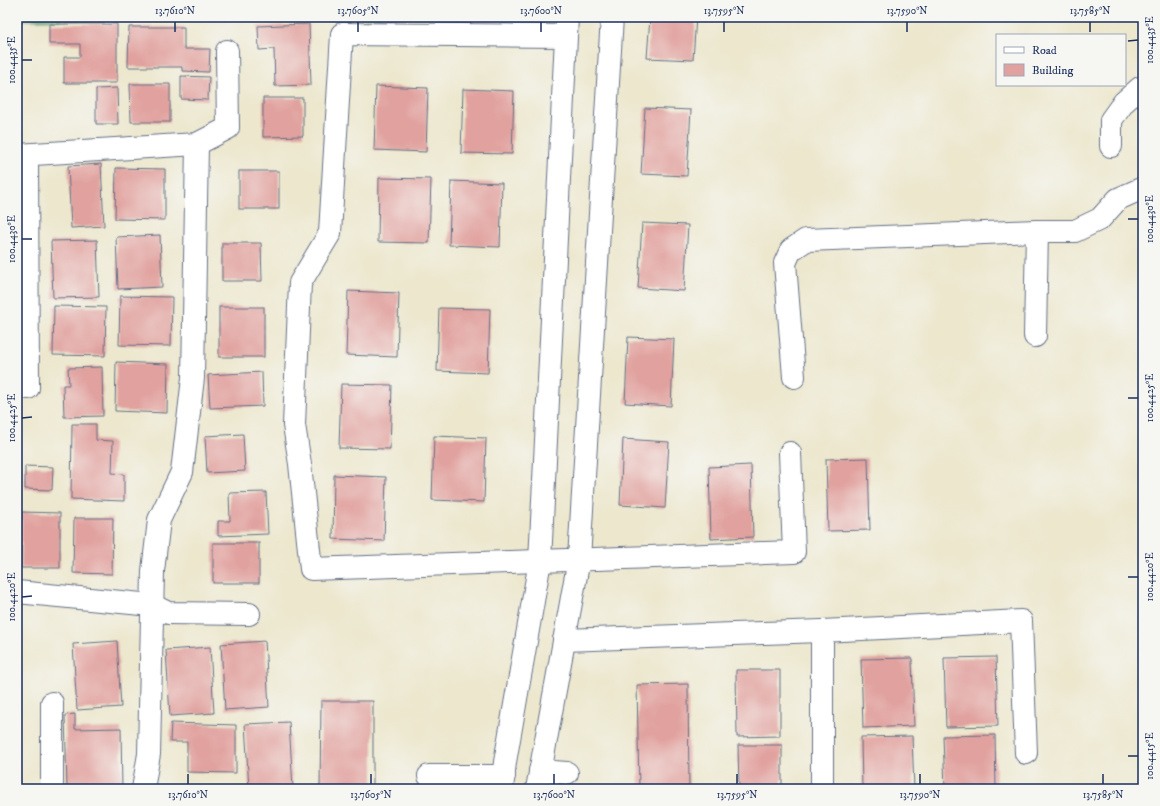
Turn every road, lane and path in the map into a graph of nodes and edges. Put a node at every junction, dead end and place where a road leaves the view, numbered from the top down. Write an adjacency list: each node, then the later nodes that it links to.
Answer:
1 (612, 17): 14 (street)
2 (567, 27): 15 (street); 15 (street)
3 (227, 51): 5 (street)
4 (1143, 87): 6 (street)
5 (197, 144): 7 (street); 17 (street)
6 (1111, 146)
7 (22, 155): 12 (street)
8 (1143, 188): 9 (street)
9 (1037, 231): 10 (street); 11 (street)
10 (1035, 336)
11 (794, 377)
12 (28, 388)
13 (790, 453): 14 (street)
14 (579, 559): 15 (street); 20 (street)
15 (540, 561): 26 (street)
16 (17, 592): 17 (street)
17 (152, 605): 18 (street); 28 (street)
18 (249, 614)
19 (822, 631): 20 (street); 22 (street); 29 (street)
20 (564, 640): 25 (street)
21 (52, 703): 27 (street)
22 (1026, 753)
23 (566, 773): 25 (street)
24 (429, 776): 26 (street)
25 (538, 780)
26 (503, 782)
27 (52, 789)
28 (143, 789)
29 (822, 789)

